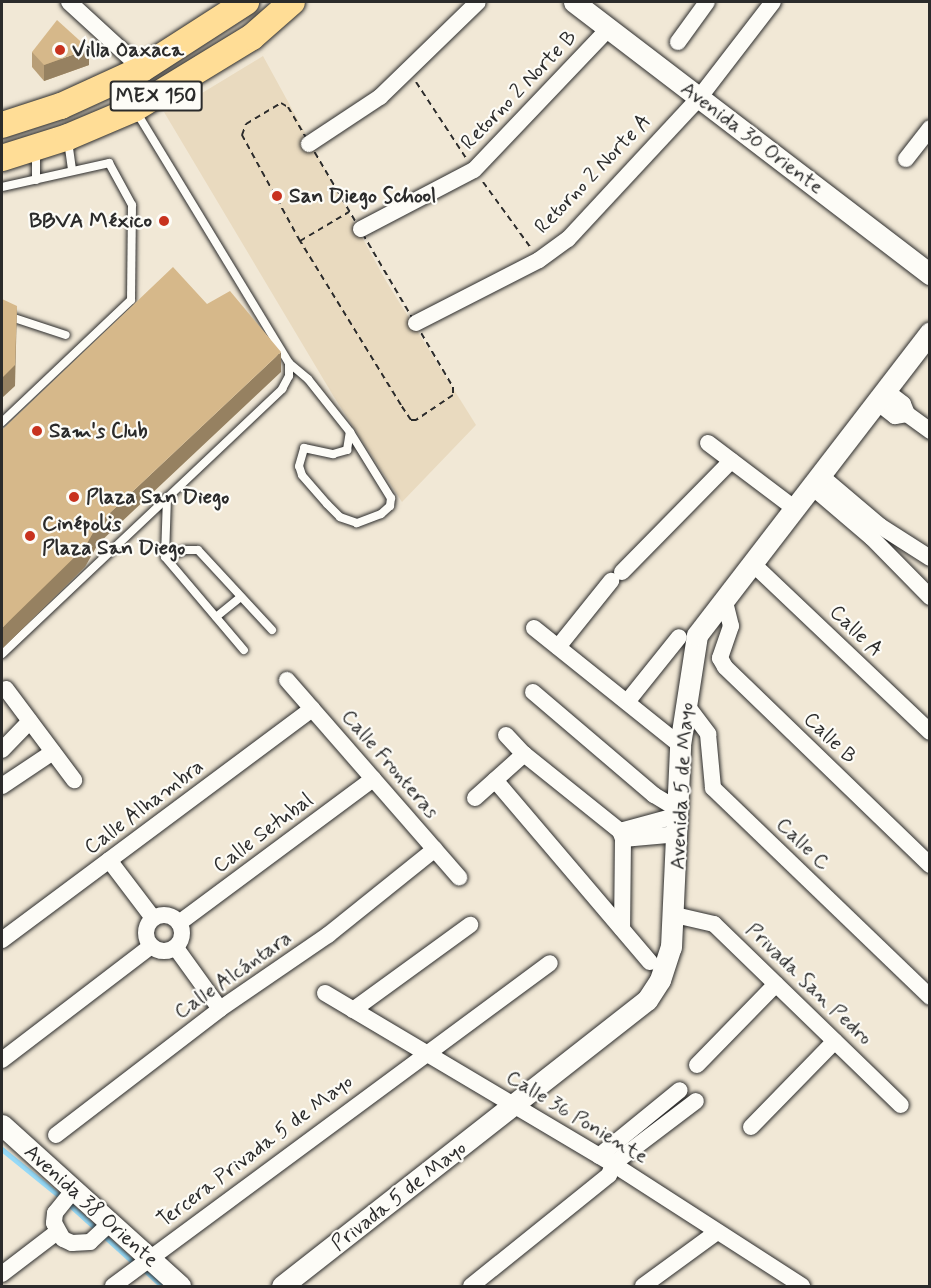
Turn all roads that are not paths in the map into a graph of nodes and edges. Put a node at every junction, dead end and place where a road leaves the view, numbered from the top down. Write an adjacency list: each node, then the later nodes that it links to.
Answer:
1 (69, 2): 10 (street)
2 (246, 2): 10 (main road, MEX 150)
3 (292, 2): 12 (main road, MEX 150)
4 (477, 2): 16 (street)
5 (574, 2): 8 (street, Avenida 30 Oriente)
6 (707, 2): 9 (street)
7 (773, 2): 11 (street, Retorno 2 Norte A)
8 (609, 28): 11 (street, Avenida 30 Oriente); 23 (street, Retorno 2 Norte B)
9 (678, 42)
10 (142, 69): 13 (main road, MEX 150)
11 (699, 98): 24 (street, Avenida 30 Oriente); 26 (street, Retorno 2 Norte A)
12 (134, 108): 15 (main road, MEX 150); 29 (lane)
13 (2, 125)
14 (930, 128): 19 (street)
15 (68, 137): 17 (main road, MEX 150); 20 (lane)
16 (309, 144)
17 (37, 147): 18 (main road, MEX 150); 21 (lane)
18 (2, 158)
19 (906, 159)
20 (72, 170): 21 (lane); 31 (lane)
21 (36, 180): 22 (lane)
22 (2, 188)
23 (361, 229)
24 (930, 274)
25 (2, 315): 28 (lane)
26 (416, 323)
27 (930, 332): 30 (street, Avenida 5 de Mayo)
28 (66, 335)
29 (289, 363): 33 (lane); 37 (lane)
30 (881, 396): 32 (street); 36 (street, Avenida 5 de Mayo)
31 (2, 422)
32 (930, 431)
33 (350, 432): 33 (lane)
34 (708, 443): 35 (street)
35 (730, 461): 38 (street); 49 (street)
36 (816, 481): 38 (street, Avenida 5 de Mayo); 40 (street); 43 (street)
37 (167, 498): 39 (lane); 51 (lane)
38 (794, 508): 41 (street, Avenida 5 de Mayo)
39 (165, 556): 42 (lane); 45 (lane)
40 (930, 558)
41 (752, 563): 44 (street, Avenida 5 de Mayo); 59 (street, Calle A)
42 (241, 597): 45 (lane); 47 (lane)
43 (930, 597)
44 (724, 598): 56 (street, Avenida 5 de Mayo); 74 (street, Calle B)
45 (216, 617): 50 (lane)
46 (534, 628): 49 (street)
47 (272, 630)
48 (679, 637): 55 (street)
49 (558, 647): 55 (street)
50 (244, 650)
51 (2, 654)
52 (287, 680): 57 (street, Calle Fronteras)
53 (6, 689): 58 (street)
54 (533, 692): 70 (street)
55 (627, 702): 61 (street)
56 (686, 703): 61 (street, Avenida 5 de Mayo); 88 (street, Calle C)
57 (312, 710): 65 (street, Calle Fronteras); 73 (street, Calle Alhambra)
58 (30, 721): 62 (street); 63 (street)
59 (930, 732)
60 (506, 735): 64 (street)
61 (680, 745): 70 (street, Avenida 5 de Mayo)
62 (2, 750)
63 (53, 752): 66 (street); 68 (street)
64 (524, 754): 67 (street); 71 (street)
65 (373, 779): 72 (street, Calle Fronteras); 78 (street, Calle Setubal)
66 (74, 780)
67 (495, 780): 69 (street); 80 (street)
68 (2, 786)
69 (475, 798)
70 (679, 820): 71 (street); 76 (street, Avenida 5 de Mayo)
71 (622, 835): 80 (street)
72 (435, 849): 75 (street, Calle Fronteras); 89 (street, Calle Alcántara)
73 (110, 860): 77 (street); 81 (street, Calle Alhambra)
74 (930, 865)
75 (459, 876)
76 (675, 915): 86 (street, Privada San Pedro); 98 (street, Avenida 5 de Mayo)
77 (153, 918): 78 (street); 82 (street)
78 (179, 922): 83 (street)
79 (470, 925): 90 (street)
80 (622, 929): 84 (street)
81 (2, 940)
82 (151, 946): 83 (street); 93 (street)
83 (176, 948): 89 (street)
84 (650, 962)
85 (550, 963): 92 (street, Tercera Privada 5 de Mayo)
86 (777, 984): 91 (street, Privada San Pedro); 94 (street)
87 (325, 993): 90 (street, Calle 36 Poniente)
88 (930, 997)
89 (220, 1009): 101 (street, Calle Alcántara)
90 (353, 1010): 92 (street, Calle 36 Poniente)
91 (835, 1041): 97 (street, Privada San Pedro); 100 (street)
92 (425, 1052): 98 (street, Calle 36 Poniente); 107 (street, Tercera Privada 5 de Mayo)
93 (2, 1060)
94 (697, 1065)
95 (680, 1090): 102 (street)
96 (696, 1101): 102 (street)
97 (901, 1105)
98 (516, 1106): 102 (street, Calle 36 Poniente); 111 (street, Privada 5 de Mayo)
99 (2, 1125): 103 (street, Avenida 38 Oriente)
100 (751, 1127)
101 (56, 1135)
102 (606, 1160): 106 (street, Calle 36 Poniente); 112 (street)
103 (72, 1192): 104 (street, Avenida 38 Oriente); 105 (street)
104 (109, 1224): 105 (street); 107 (street, Avenida 38 Oriente)
105 (57, 1232): 108 (street)
106 (717, 1232): 113 (street); 114 (street, Calle 36 Poniente)
107 (149, 1258): 109 (street, Tercera Privada 5 de Mayo); 110 (street, Avenida 38 Oriente)
108 (2, 1274)
109 (113, 1287)
110 (180, 1287)
111 (282, 1287)
112 (471, 1287)
113 (643, 1287)
114 (802, 1287)

